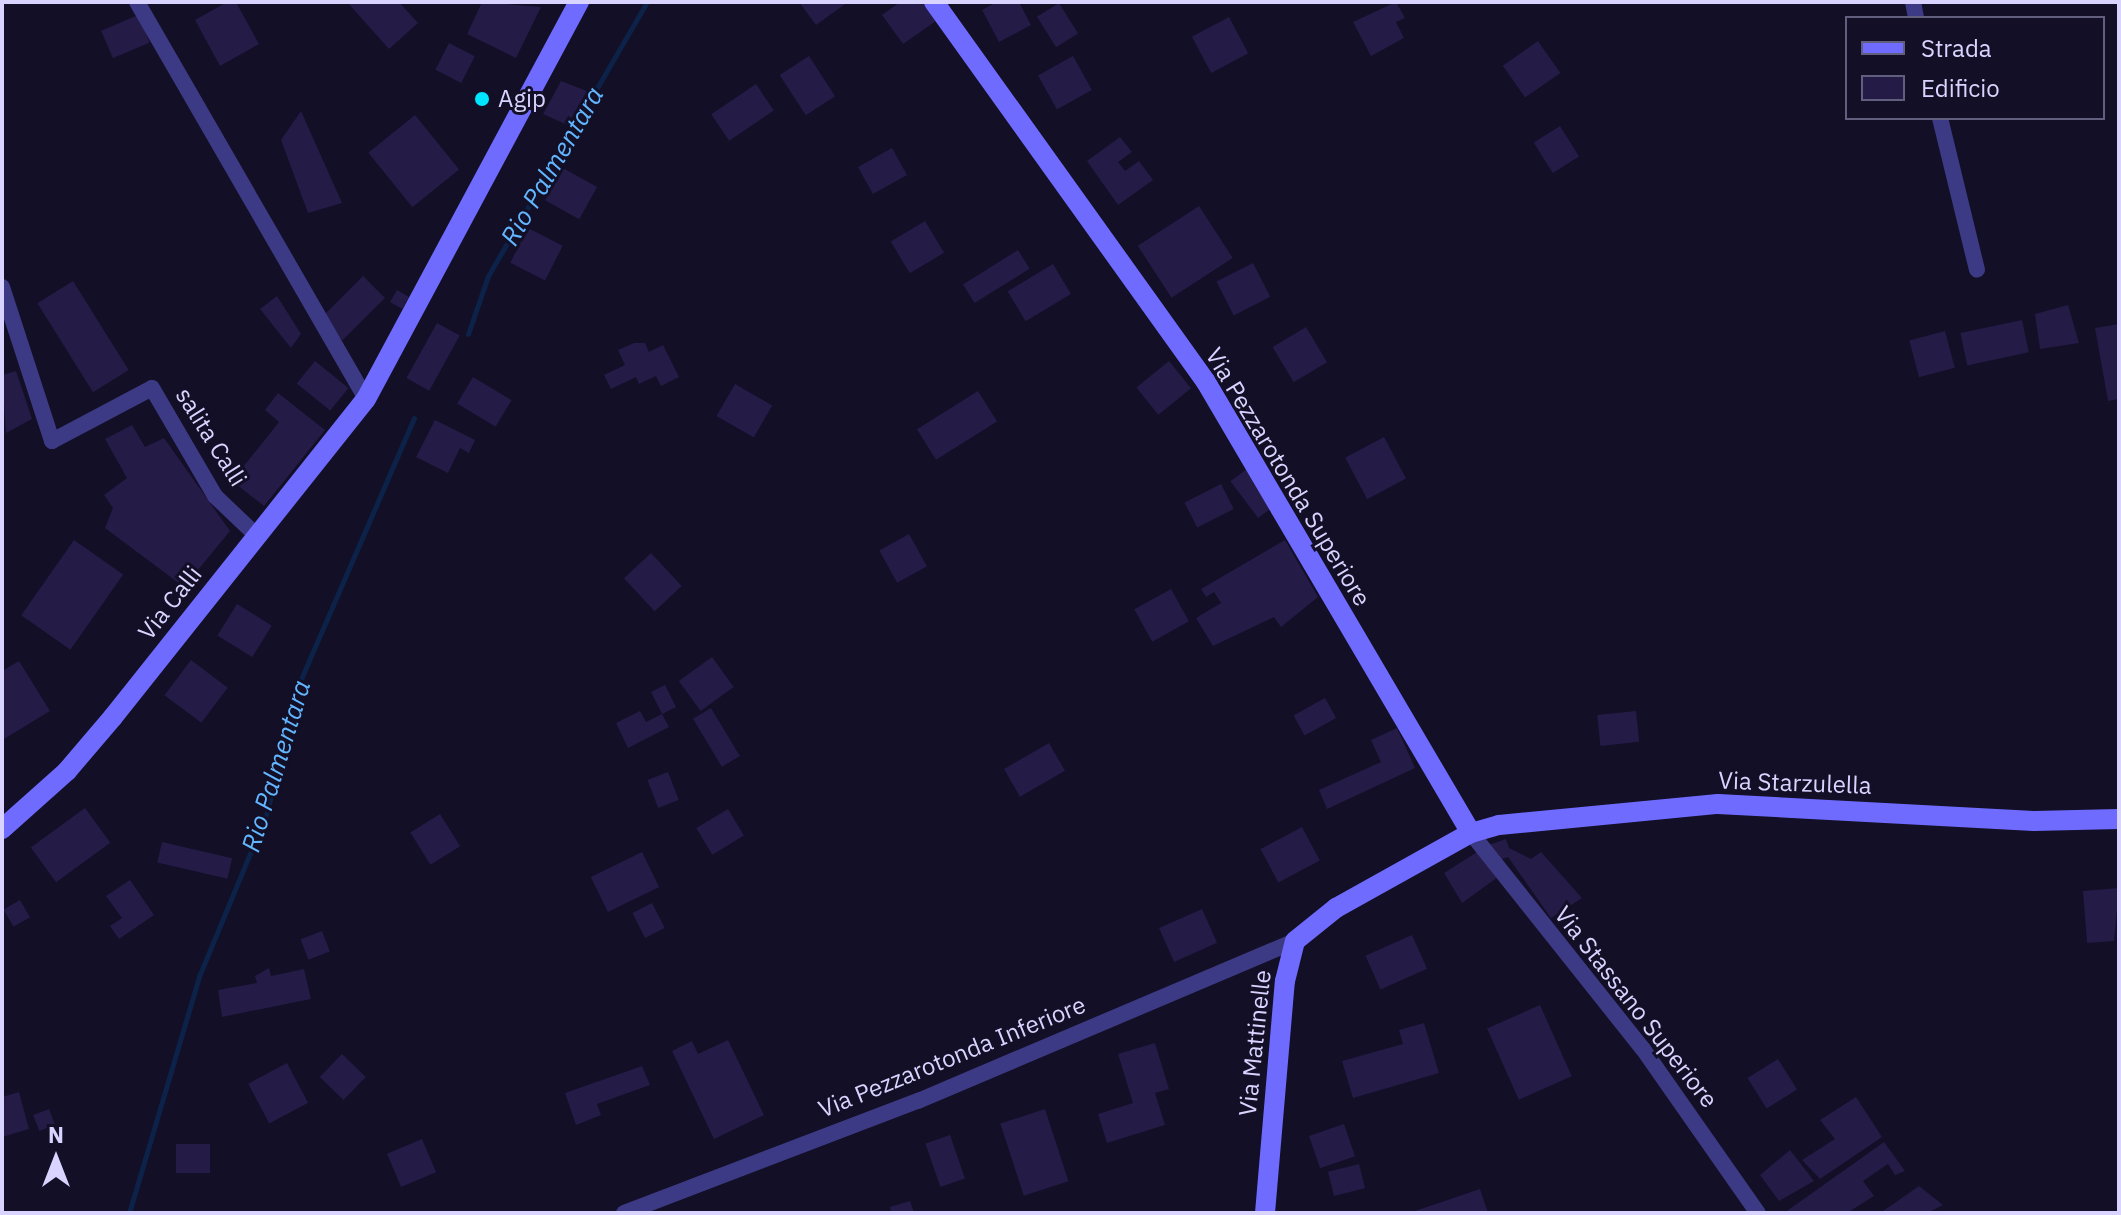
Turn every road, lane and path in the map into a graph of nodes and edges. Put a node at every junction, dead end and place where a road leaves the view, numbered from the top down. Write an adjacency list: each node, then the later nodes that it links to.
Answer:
1 (137, 2): 7 (street)
2 (579, 2): 7 (street, Via Calli)
3 (934, 2): 11 (street, Via Pezzarotonda Superiore)
4 (1940, 120): 5 (street)
5 (1977, 270)
6 (2, 287): 8 (street, salita Calli)
7 (366, 399): 8 (street, Via Calli)
8 (256, 535): 10 (street, Via Calli)
9 (2119, 819): 11 (street, Via Starzulella)
10 (2, 829)
11 (1471, 833): 12 (street, Via Mattinelle); 15 (street, Via Stassano Superiore)
12 (1295, 941): 13 (street, Via Pezzarotonda Inferiore); 14 (street, Via Mattinelle)
13 (624, 1213)
14 (1265, 1213)
15 (1758, 1213)

